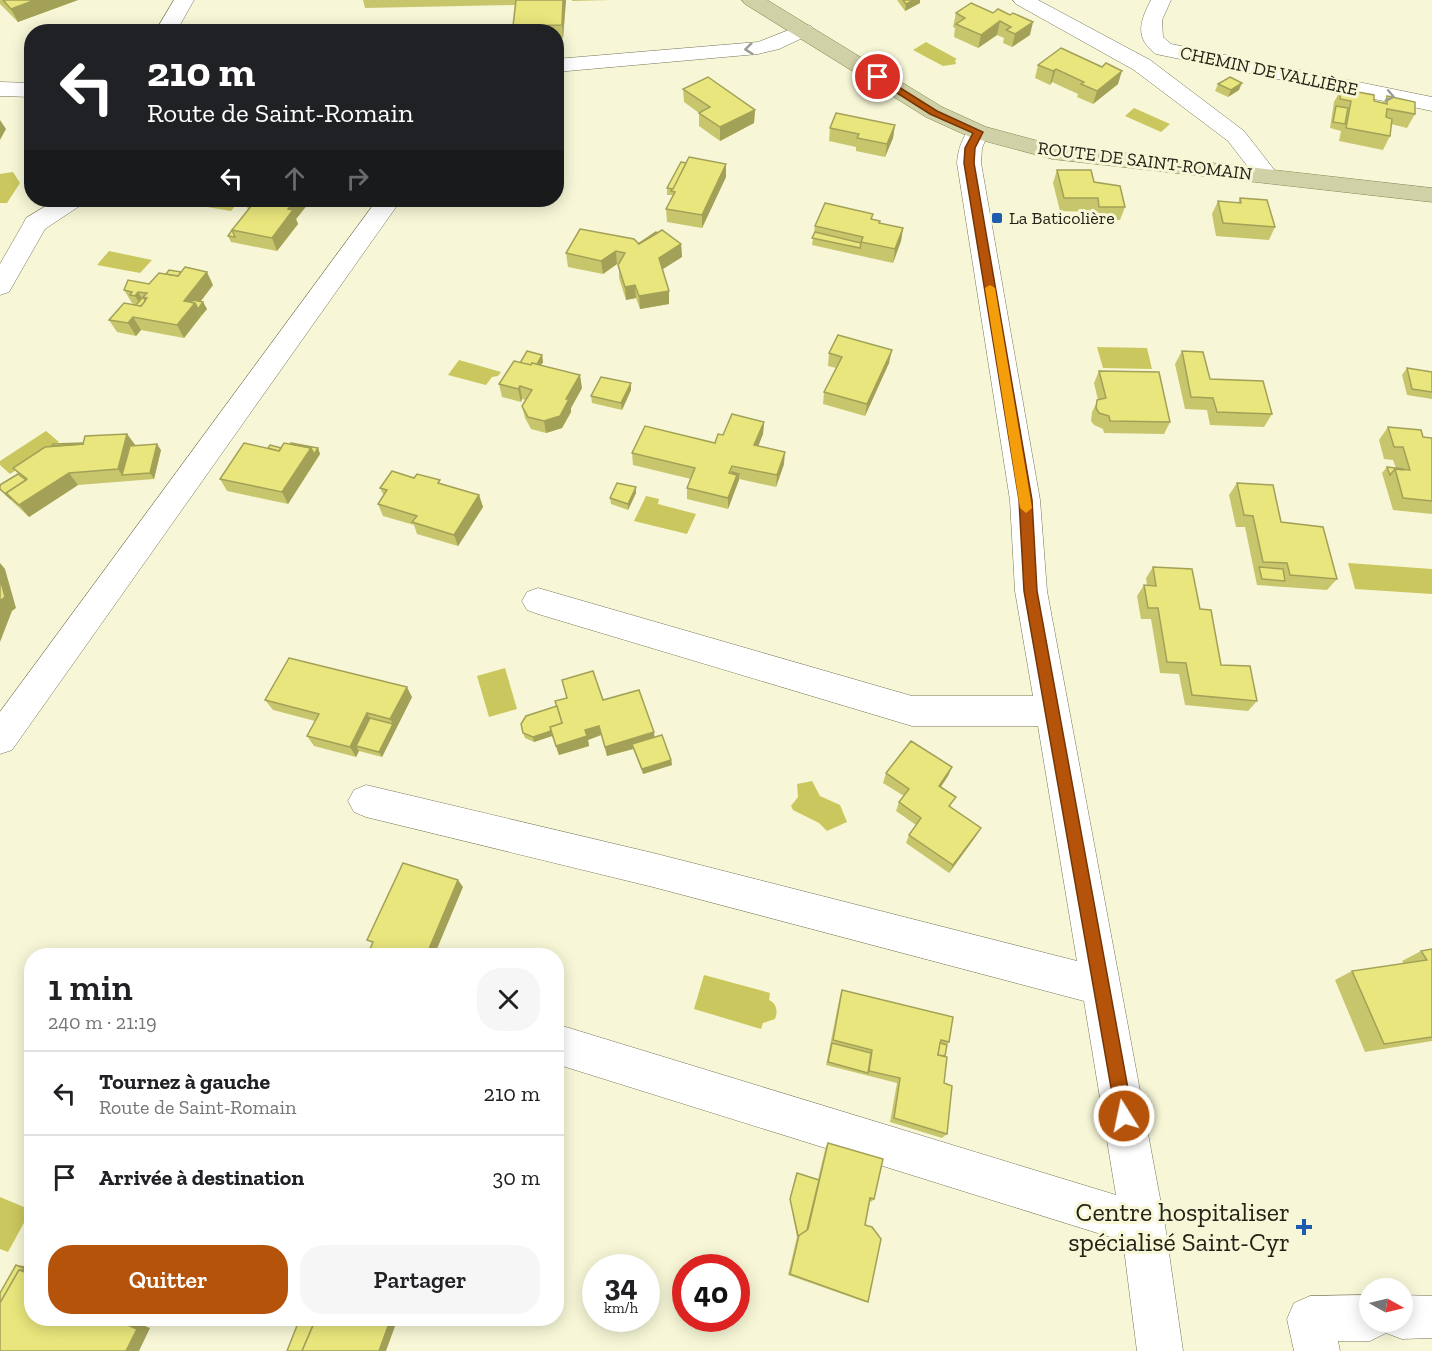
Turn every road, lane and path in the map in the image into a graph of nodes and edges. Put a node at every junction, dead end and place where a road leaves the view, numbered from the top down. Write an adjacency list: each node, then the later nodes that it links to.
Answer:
1 (184, 0): 5 (street)
2 (1023, 0): 12 (street)
3 (1161, 0): 10 (street, CHEMIN DE VALLIÈRE, one-way to 10)
4 (755, 1): 6 (main road, ROUTE DE SAINT-ROMAIN)
5 (170, 24)
6 (804, 30): 7 (street, one-way to 7); 11 (main road, ROUTE DE SAINT-ROMAIN)
7 (564, 65)
8 (0, 89): 9 (street)
9 (24, 90)
10 (1432, 104)
11 (978, 132): 12 (main road, ROUTE DE SAINT-ROMAIN); 18 (street)
12 (1267, 176): 13 (main road, ROUTE DE SAINT-ROMAIN)
13 (1432, 195)
14 (61, 207): 16 (street)
15 (384, 207): 19 (street)
16 (0, 286)
17 (538, 601): 18 (street)
18 (1052, 711): 21 (street)
19 (0, 739)
20 (366, 801): 21 (street)
21 (1101, 986): 23 (street)
22 (564, 1046): 23 (street)
23 (1143, 1225): 25 (street)
24 (1359, 1318): 26 (street)
25 (1160, 1351)
26 (1317, 1351)

